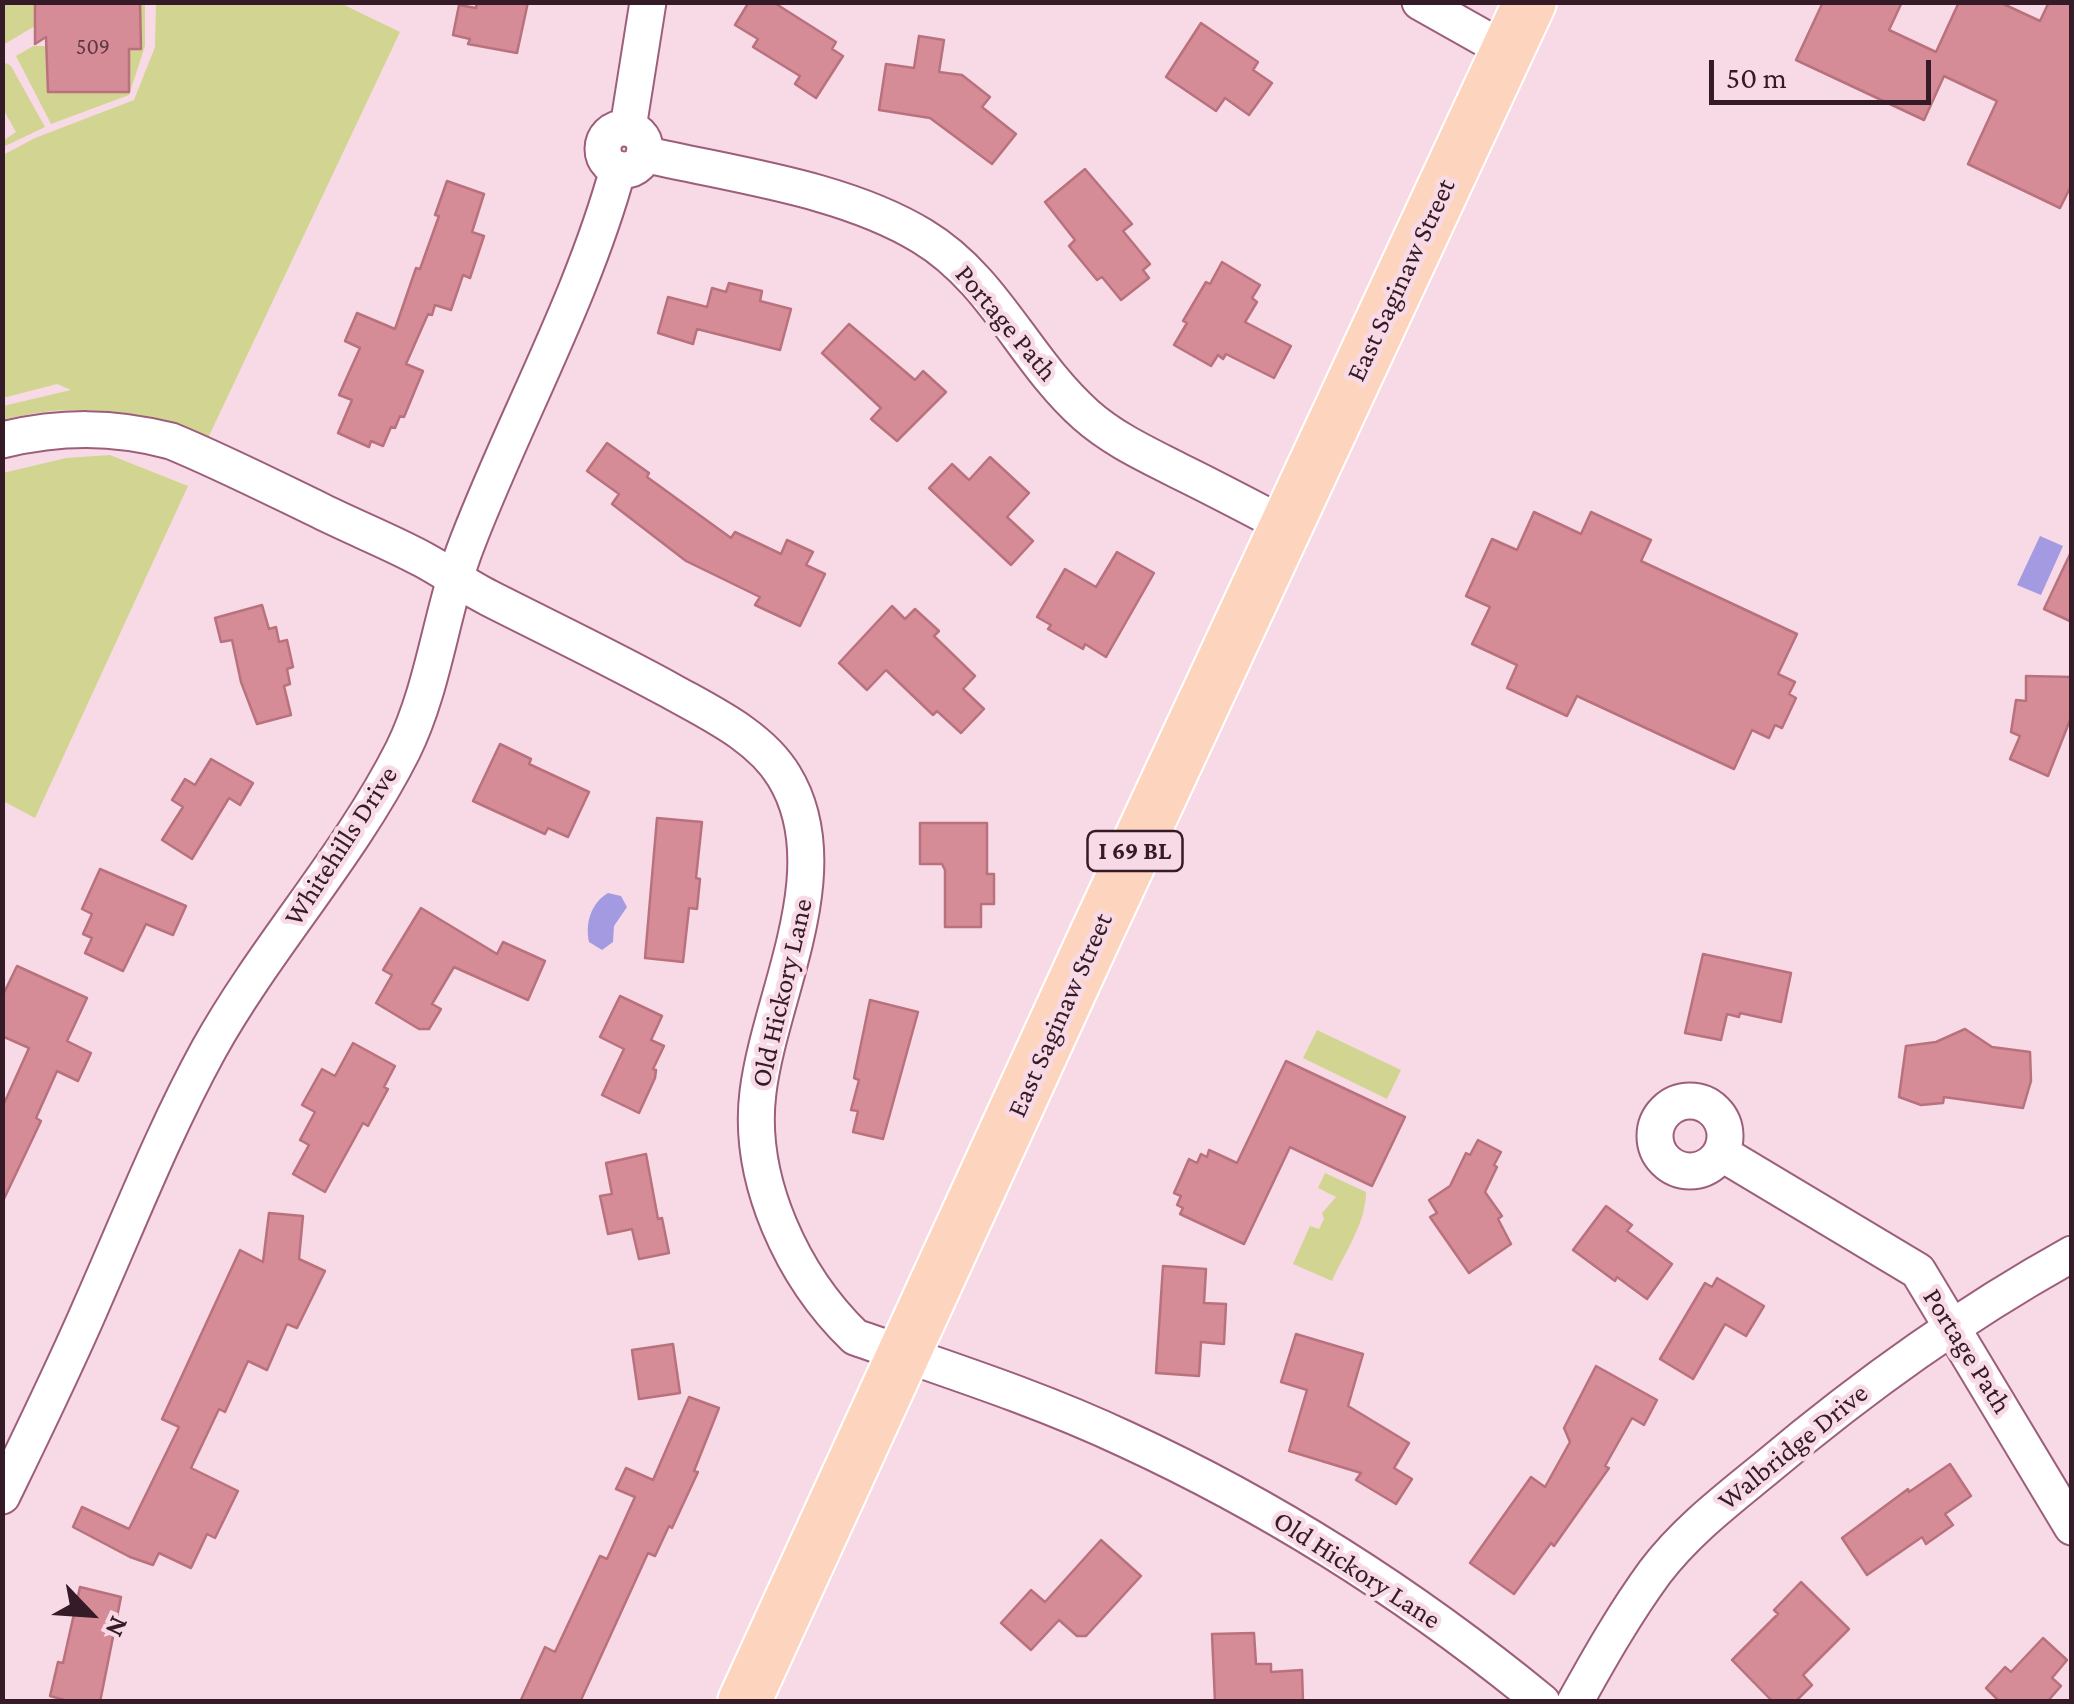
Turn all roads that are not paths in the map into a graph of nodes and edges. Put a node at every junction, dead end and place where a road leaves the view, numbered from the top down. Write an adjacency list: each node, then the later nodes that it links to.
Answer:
1 (648, 2): 5 (street, Whitehills Drive)
2 (1420, 2): 4 (street)
3 (1530, 2): 4 (main road, East Saginaw Street / I 69 BL)
4 (1507, 50): 7 (main road, East Saginaw Street / I 69 BL)
5 (630, 150): 7 (street, Portage Path); 8 (street, Whitehills Drive)
6 (2, 440): 8 (street, Old Hickory Lane)
7 (1286, 526): 12 (main road, East Saginaw Street / I 69 BL)
8 (455, 580): 12 (street, Old Hickory Lane); 13 (street, Whitehills Drive)
9 (1721, 1153): 11 (street, Portage Path)
10 (2072, 1254): 11 (street, Walbridge Drive)
11 (1952, 1324): 14 (street, Portage Path); 17 (street, Walbridge Drive)
12 (903, 1354): 15 (main road, East Saginaw Street / I 69 BL); 16 (street, Old Hickory Lane)
13 (2, 1496)
14 (2072, 1527)
15 (744, 1702)
16 (1542, 1702)
17 (1575, 1702)

